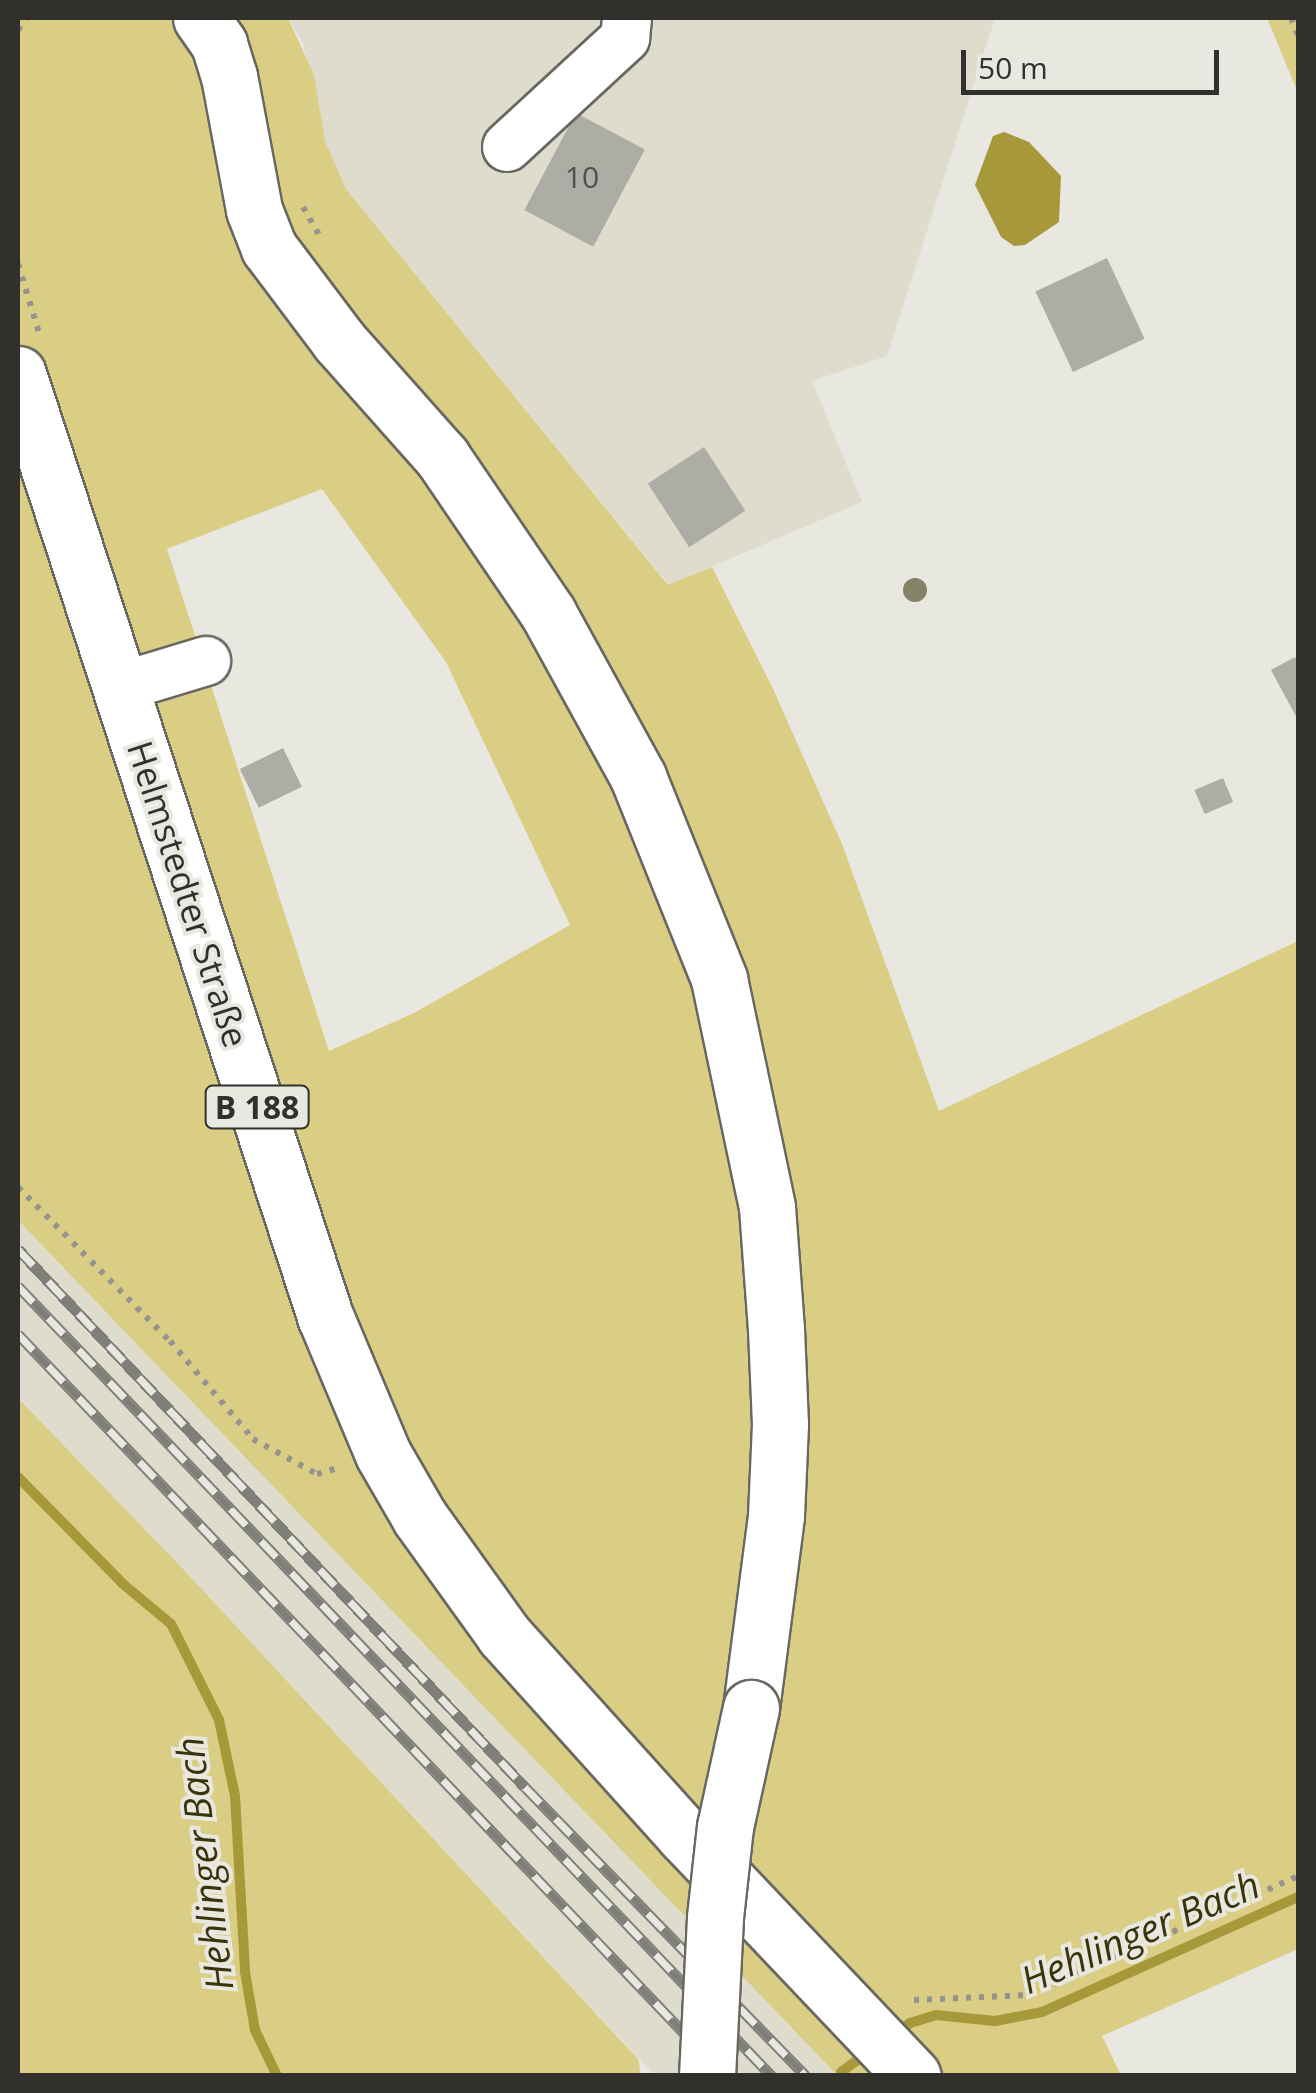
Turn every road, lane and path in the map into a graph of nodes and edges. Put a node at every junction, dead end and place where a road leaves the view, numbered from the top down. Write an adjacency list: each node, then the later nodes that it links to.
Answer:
1 (26, 18): 5 (path)
2 (201, 18): 15 (main road, bridge)
3 (626, 18): 7 (lane)
4 (1290, 18): 6 (path)
5 (18, 30)
6 (1298, 36)
7 (508, 147)
8 (18, 374): 10 (main road, Helmstedter Straße / B 188)
9 (206, 661): 10 (lane)
10 (120, 686): 12 (main road, Helmstedter Straße / B 188)
11 (18, 1187): 12 (path)
12 (383, 1454): 16 (main road, Helmstedter Straße / B 188)
13 (1298, 1876): 14 (path)
14 (914, 2000)
15 (707, 2076)
16 (913, 2076)

